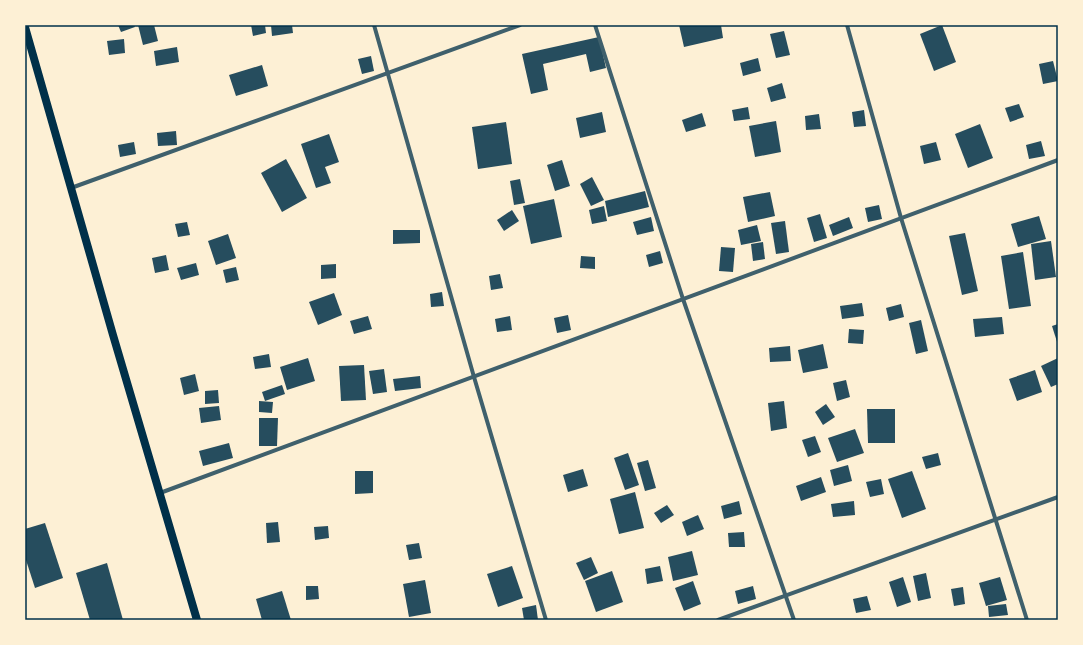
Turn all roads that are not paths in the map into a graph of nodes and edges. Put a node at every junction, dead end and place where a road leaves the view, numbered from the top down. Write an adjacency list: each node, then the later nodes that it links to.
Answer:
1 (374, 25): 6 (street)
2 (520, 25): 6 (street)
3 (595, 25): 10 (street)
4 (848, 25): 9 (street)
5 (25, 27): 8 (main road)
6 (387, 73): 8 (street); 11 (street)
7 (1058, 160): 9 (street)
8 (71, 188): 12 (main road)
9 (901, 218): 10 (street); 14 (street)
10 (683, 299): 11 (street); 15 (street)
11 (474, 377): 12 (street); 17 (street)
12 (159, 494): 16 (main road)
13 (1058, 497): 14 (street)
14 (996, 520): 15 (street); 20 (street)
15 (786, 596): 18 (street); 19 (street)
16 (197, 620)
17 (546, 620)
18 (718, 620)
19 (794, 620)
20 (1027, 620)

